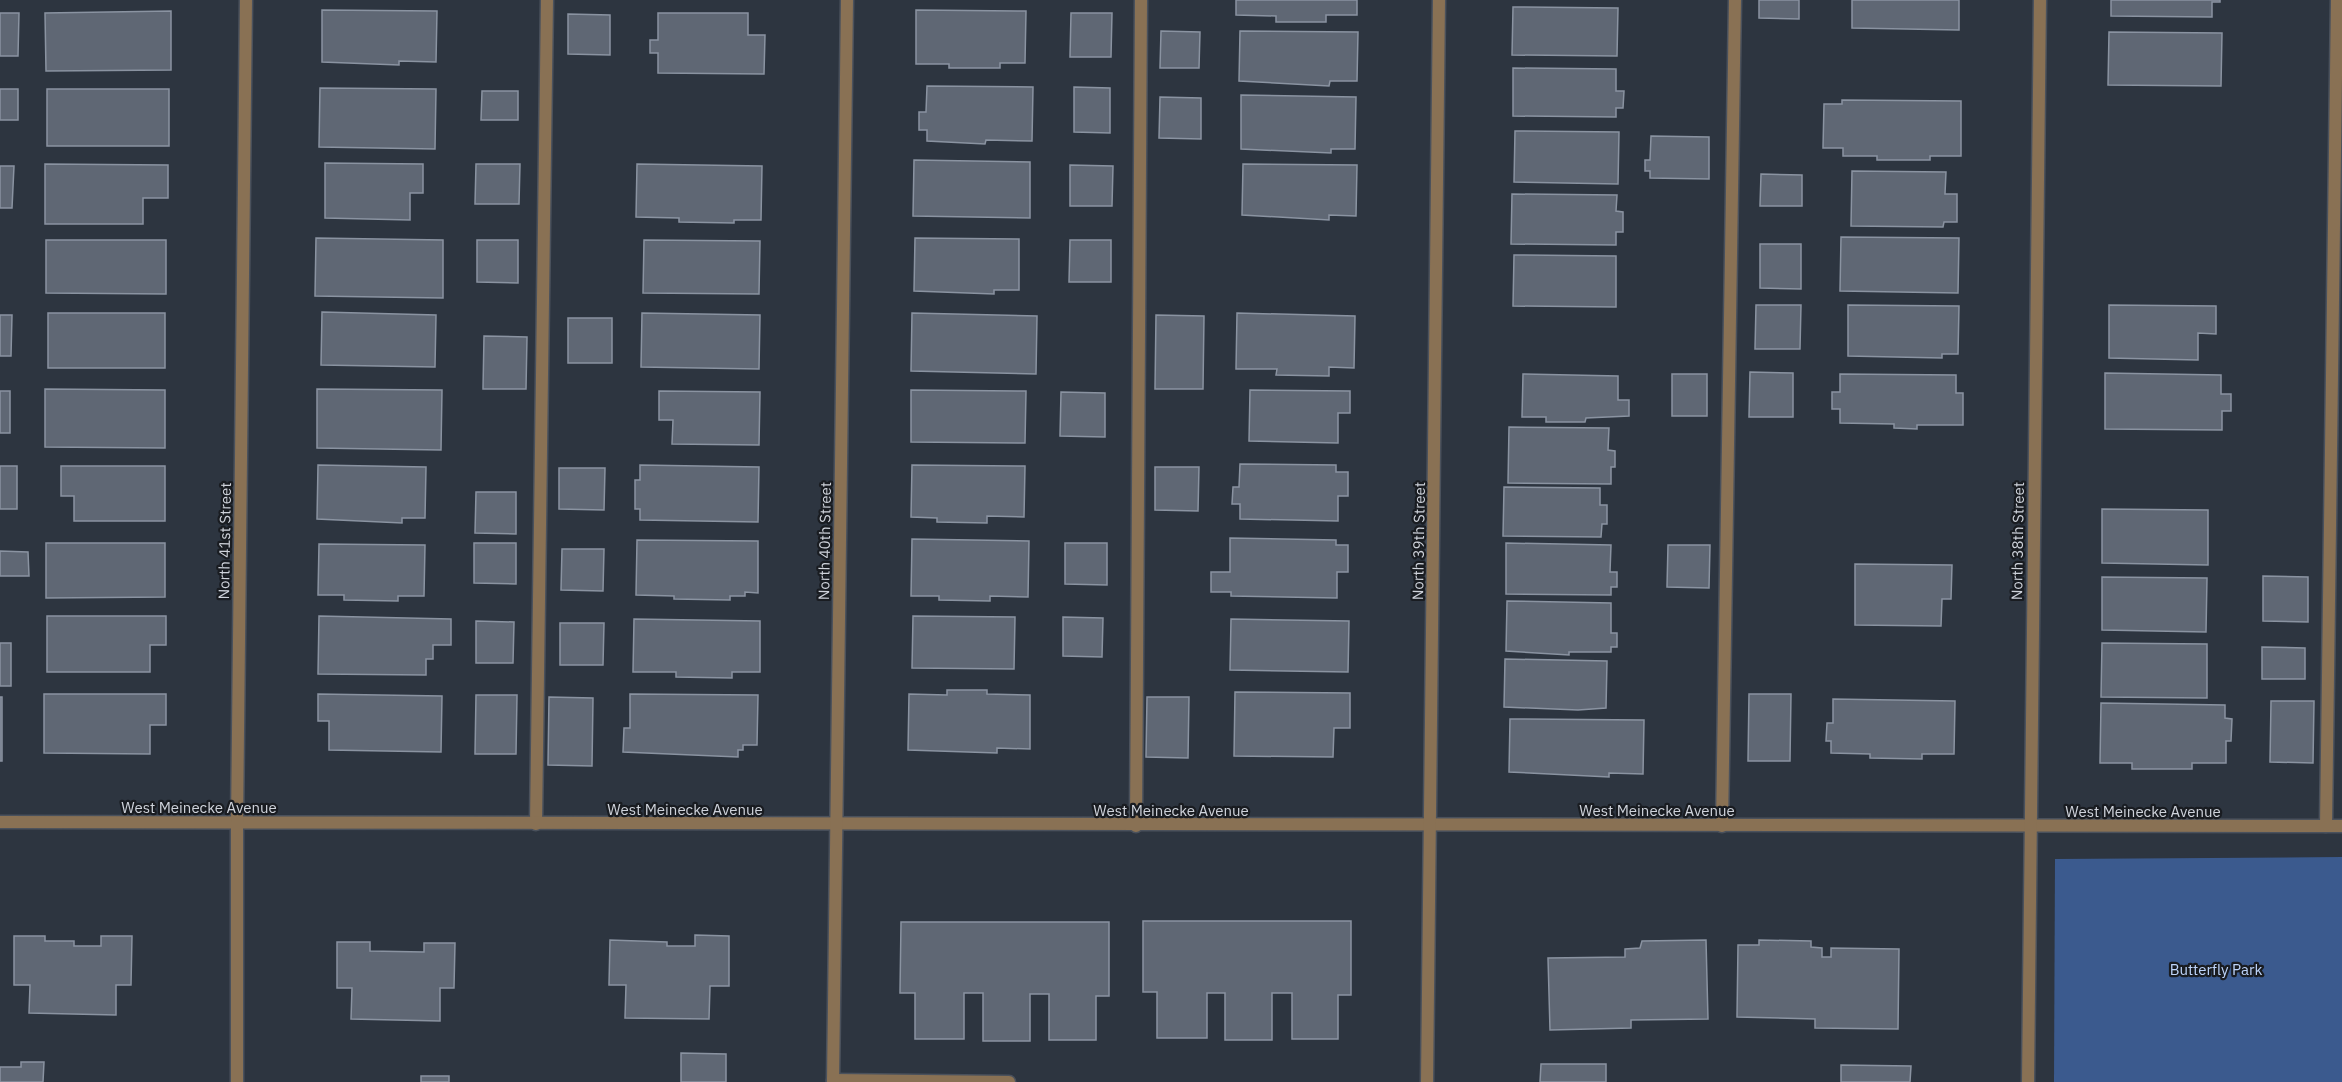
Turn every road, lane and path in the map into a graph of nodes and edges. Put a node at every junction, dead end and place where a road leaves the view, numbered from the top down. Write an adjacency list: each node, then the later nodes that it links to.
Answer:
1 (246, 0): 10 (street, North 41st Street)
2 (547, 0): 11 (street)
3 (847, 0): 12 (street, North 40th Street)
4 (1141, 0): 13 (street)
5 (1439, 0): 14 (street, North 39th Street)
6 (1735, 0): 15 (street)
7 (2040, 0): 18 (street, North 38th Street)
8 (2337, 0): 16 (street)
9 (0, 822): 10 (street, West Meinecke Avenue)
10 (237, 823): 11 (street, West Meinecke Avenue); 20 (street, North 41st Street)
11 (536, 824): 12 (street, West Meinecke Avenue)
12 (836, 825): 13 (street, West Meinecke Avenue); 19 (street, North 40th Street)
13 (1136, 826): 14 (street, West Meinecke Avenue)
14 (1431, 826): 15 (street, West Meinecke Avenue); 22 (street, North 39th Street)
15 (1722, 826): 18 (street, West Meinecke Avenue)
16 (2326, 826): 17 (street, West Meinecke Avenue); 18 (street, West Meinecke Avenue)
17 (2342, 826)
18 (2030, 827): 23 (street, North 38th Street)
19 (833, 1081): 21 (street)
20 (237, 1082)
21 (1009, 1082)
22 (1427, 1082)
23 (2028, 1082)

